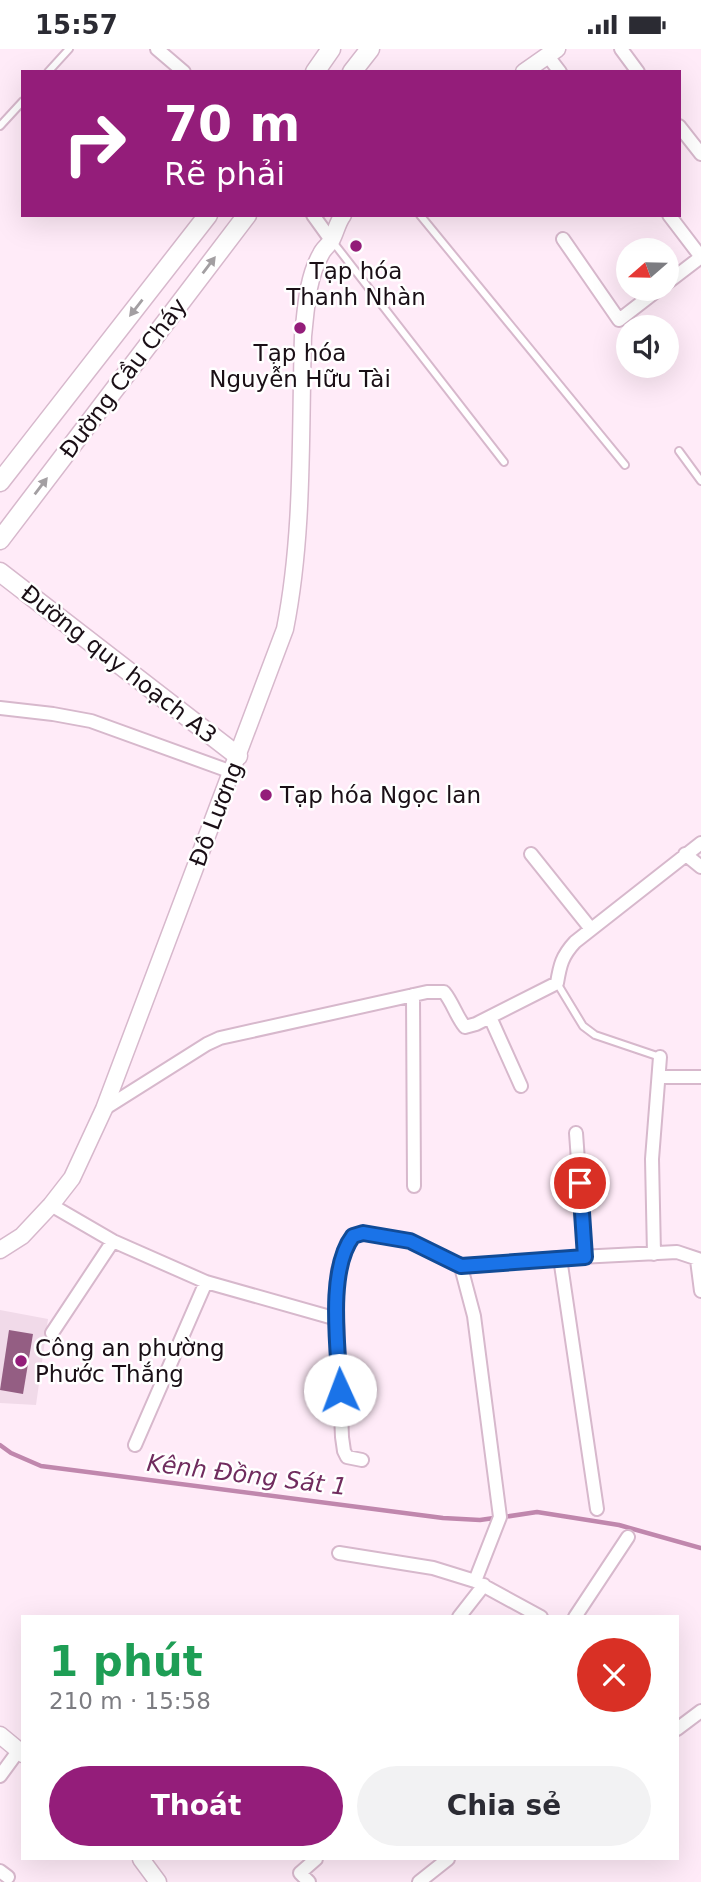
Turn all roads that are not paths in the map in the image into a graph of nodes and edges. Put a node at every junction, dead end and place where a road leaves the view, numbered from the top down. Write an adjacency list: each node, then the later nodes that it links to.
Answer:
1 (69, 49): 7 (lane)
2 (157, 49): 8 (street)
3 (331, 49): 9 (main road)
4 (370, 49): 10 (main road)
5 (621, 49): 13 (street)
6 (552, 52): 11 (street); 12 (street)
7 (50, 70)
8 (182, 70)
9 (316, 70)
10 (354, 70)
11 (527, 70)
12 (559, 70)
13 (637, 70)
14 (21, 103): 15 (lane)
15 (0, 126)
16 (681, 129): 17 (street)
17 (701, 154)
18 (206, 217): 33 (main road, Đường Cầu Cháy, one-way to 33)
19 (245, 217): 34 (main road, Đường Cầu Cháy, one-way to 19)
20 (314, 217): 25 (street)
21 (341, 217): 25 (street, Đô Lương)
22 (422, 217): 31 (lane)
23 (671, 217): 26 (street)
24 (563, 239): 28 (street)
25 (331, 240): 30 (lane); 37 (street, Đô Lương)
26 (701, 257): 27 (street)
27 (679, 274)
28 (644, 301)
29 (678, 451): 32 (lane)
30 (504, 461)
31 (625, 465)
32 (701, 481)
33 (0, 482)
34 (0, 540)
35 (0, 572): 37 (main road, Đường quy hoạch A3)
36 (0, 708): 37 (street)
37 (235, 764): 50 (street, Đô Lương)
38 (701, 843): 40 (street)
39 (531, 854): 42 (street)
40 (685, 854): 41 (street); 42 (street)
41 (701, 867)
42 (591, 929): 43 (street)
43 (557, 983): 45 (street); 46 (lane)
44 (413, 995): 45 (street); 50 (street); 52 (street)
45 (490, 1017): 49 (street)
46 (660, 1057): 47 (street)
47 (659, 1077): 48 (street); 56 (street)
48 (701, 1077)
49 (521, 1086)
50 (104, 1109): 53 (street, Đô Lương)
51 (576, 1133): 57 (street)
52 (414, 1186)
53 (51, 1205): 54 (street); 55 (street, Đô Lương)
54 (113, 1241): 61 (street); 64 (street)
55 (0, 1250)
56 (654, 1254): 57 (street); 59 (street)
57 (585, 1257): 58 (street)
58 (560, 1258): 60 (street); 67 (street)
59 (699, 1260): 62 (street)
60 (461, 1266): 63 (street); 70 (street)
61 (206, 1282): 63 (street); 65 (street)
62 (701, 1291)
63 (337, 1319): 66 (street)
64 (52, 1333)
65 (135, 1445)
66 (362, 1460)
67 (597, 1509)
68 (628, 1537): 73 (street)
69 (339, 1553): 70 (street)
70 (479, 1583): 71 (street); 72 (street)
71 (461, 1615)
72 (537, 1615)
73 (576, 1615)
74 (701, 1711): 75 (street)
75 (679, 1728)
76 (0, 1735): 77 (street)
77 (21, 1752): 78 (street)
78 (0, 1776)
79 (315, 1860): 81 (street)
80 (447, 1860): 82 (street)
81 (300, 1879)
82 (419, 1882)

